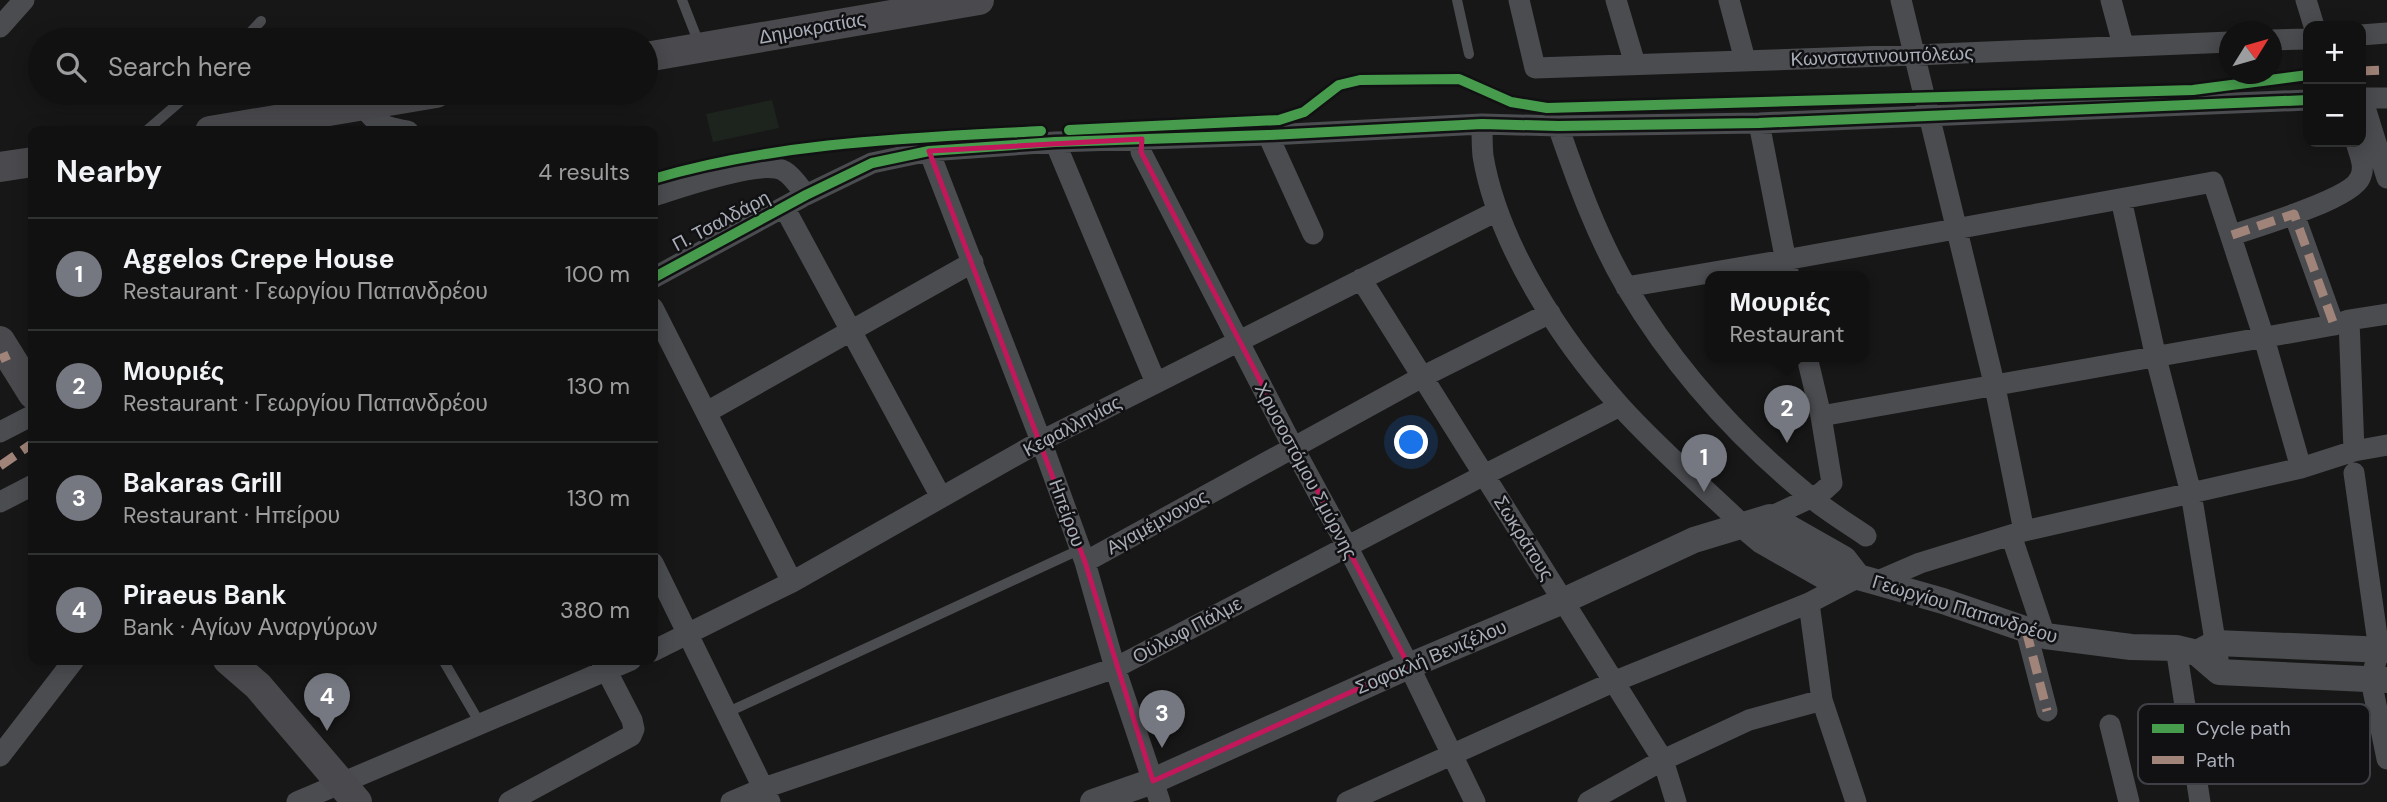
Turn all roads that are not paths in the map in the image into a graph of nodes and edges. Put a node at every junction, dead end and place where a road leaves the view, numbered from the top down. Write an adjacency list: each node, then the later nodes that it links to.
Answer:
1 (24, 0): 14 (street)
2 (682, 0): 22 (lane)
3 (979, 0): 11 (main road, Δημοκρατίας)
4 (1457, 0): 23 (lane)
5 (1519, 0): 27 (street, Κωνσταντινουπόλεως)
6 (1616, 0): 27 (street)
7 (1729, 0): 26 (street)
8 (1901, 0): 25 (street)
9 (2110, 0): 21 (street)
10 (2306, 0): 13 (street)
11 (932, 4): 22 (main road, Δημοκρατίας)
12 (261, 21): 15 (lane)
13 (2312, 21)
14 (0, 27)
15 (254, 28)
16 (2387, 33): 17 (street)
17 (2366, 35)
18 (2303, 39): 19 (street)
19 (2282, 40)
20 (2219, 42): 21 (street, Κωνσταντινουπόλεως)
21 (2123, 45): 25 (street, Κωνσταντινουπόλεως)
22 (701, 47): 24 (main road, Δημοκρατίας)
23 (1469, 54)
24 (658, 55)
25 (1916, 55): 26 (street, Κωνσταντινουπόλεως); 34 (street)
26 (1745, 61): 27 (street, Κωνσταντινουπόλεως)
27 (1635, 64)
28 (2366, 98): 29 (street)
29 (2387, 98)
30 (2303, 100): 34 (street)
31 (176, 105): 37 (lane)
32 (366, 105): 38 (main road); 39 (street)
33 (2366, 113): 48 (street)
34 (1930, 114): 35 (street); 55 (street)
35 (1759, 123): 40 (street); 59 (street)
36 (1482, 124): 40 (street); 41 (street); 53 (street, Γεωργίου Παπανδρέου)
37 (152, 126)
38 (240, 126)
39 (384, 126)
40 (1558, 126): 64 (street)
41 (1268, 135): 42 (street); 56 (street)
42 (1142, 139): 43 (street); 72 (street, Χρυσοστόμου Σμύρνης)
43 (1055, 142): 45 (street); 76 (street)
44 (2357, 147): 54 (street)
45 (929, 151): 50 (street); 58 (street, Ηπείρου)
46 (28, 163): 47 (main road)
47 (0, 167)
48 (2387, 178)
49 (658, 194): 50 (street)
50 (806, 195): 52 (street, Π. Τσαλδάρη)
51 (2120, 199): 55 (street); 57 (street); 73 (street)
52 (784, 207): 61 (street, Π. Τσαλδάρη); 69 (street)
53 (1497, 211): 63 (street, Κεφαλληνίας); 65 (street, Γεωργίου Παπανδρέου)
54 (2294, 214): 57 (street); 68 (street)
55 (1957, 229): 59 (street); 78 (street)
56 (1313, 234)
57 (2232, 235): 70 (street)
58 (973, 262): 69 (street); 84 (street, Ηπείρου)
59 (1787, 269): 60 (street)
60 (1769, 271)
61 (658, 275)
62 (1705, 278): 64 (street)
63 (1361, 279): 72 (street, Κεφαλληνίας); 75 (street, Σωκράτους)
64 (1626, 287): 94 (street)
65 (1550, 313): 75 (street, Αγαμέμνονος); 79 (street, Γεωργίου Παπανδρέου)
66 (2387, 314): 68 (street)
67 (658, 318): 80 (street)
68 (2341, 323): 70 (street); 87 (street)
69 (852, 330): 80 (street); 93 (street)
70 (2264, 338): 73 (street); 88 (street)
71 (0, 341): 77 (main road)
72 (1237, 341): 76 (street, Κεφαλληνίας); 86 (street, Χρυσοστόμου Σμύρνης)
73 (2156, 358): 78 (street); 92 (street)
74 (1808, 362): 81 (street)
75 (1422, 377): 86 (street, Αγαμέμνονος); 90 (street, Σωκράτους)
76 (1156, 383): 84 (street, Κεφαλληνίας)
77 (28, 386)
78 (1995, 387): 81 (street); 98 (street)
79 (1620, 406): 90 (street, Ούλωφ Πάλμε); 97 (street, Γεωργίου Παπανδρέου)
80 (707, 412): 104 (street)
81 (1821, 415): 94 (street)
82 (28, 418): 83 (street)
83 (0, 432)
84 (1041, 441): 93 (street, Κεφαλληνίας); 101 (street, Ηπείρου)
85 (2387, 445): 87 (street)
86 (1293, 447): 100 (street, Χρυσοστόμου Σμύρνης); 101 (street, Αγαμέμνονος)
87 (2354, 451): 88 (street)
88 (2301, 468): 92 (street)
89 (2354, 473): 111 (street)
90 (1484, 475): 100 (street, Ούλωφ Πάλμε); 105 (street, Σωκράτους)
91 (28, 488): 95 (street)
92 (2191, 493): 98 (street); 109 (street)
93 (941, 497): 104 (street, Κεφαλληνίας)
94 (1811, 498): 96 (street); 99 (street)
95 (0, 502)
96 (1770, 517): 97 (street, Σοφοκλή Βενιζέλου); 103 (street, Γεωργίου Παπανδρέου)
97 (1743, 525): 103 (street, Γεωργίου Παπανδρέου); 105 (street, Σοφοκλή Βενιζέλου)
98 (2017, 533): 103 (street); 107 (street)
99 (1866, 536)
100 (1348, 546): 116 (street, Χρυσοστόμου Σμύρνης); 117 (street, Ούλωφ Πάλμε)
101 (1085, 562): 117 (street, Ηπείρου); 123 (lane, Αγαμέμνονος)
102 (658, 573): 108 (street)
103 (1867, 580): 106 (street); 107 (street, Γεωργίου Παπανδρέου)
104 (792, 582): 108 (street, Κεφαλληνίας)
105 (1563, 601): 116 (street, Σοφοκλή Βενιζέλου); 119 (street, Σωκράτους)
106 (1809, 603): 119 (street); 120 (street)
107 (2036, 633): 109 (street, Γεωργίου Παπανδρέου); 122 (street)
108 (688, 635): 110 (street, Κεφαλληνίας); 123 (street)
109 (2196, 648): 111 (street, Γεωργίου Παπανδρέου); 118 (street); 121 (street)
110 (658, 649)
111 (2383, 650): 118 (street)
112 (70, 665): 126 (street)
113 (238, 665): 132 (main road)
114 (446, 665): 124 (lane)
115 (603, 665): 124 (street); 135 (street)
116 (1409, 666): 127 (street, Χρυσοστόμου Σμύρνης); 131 (street, Σοφοκλή Βενιζέλου)
117 (1115, 667): 131 (street, Ηπείρου); 133 (street, Ούλωφ Πάλμε)
118 (2379, 680): 128 (street)
119 (1613, 682): 127 (street); 129 (street, Σωκράτους)
120 (1822, 700): 129 (street); 142 (street)
121 (2197, 704)
122 (2047, 711)
123 (726, 713): 133 (street)
124 (481, 725): 132 (street)
125 (2110, 725): 143 (street)
126 (0, 756)
127 (1453, 756): 138 (street); 139 (street, Χρυσοστόμου Σμύρνης)
128 (2387, 759)
129 (1663, 760): 140 (street); 141 (street, Σωκράτους)
130 (2200, 784): 144 (street)
131 (1157, 792): 137 (street, Σοφοκλή Βενιζέλου)
132 (350, 793): 134 (street)
133 (767, 795): 136 (street, Ούλωφ Πάλμε)
134 (297, 802)
135 (509, 802)
136 (732, 802)
137 (1093, 802)
138 (1347, 802)
139 (1475, 802)
140 (1588, 802)
141 (1676, 802)
142 (1856, 802)
143 (2129, 802)
144 (2200, 802)

